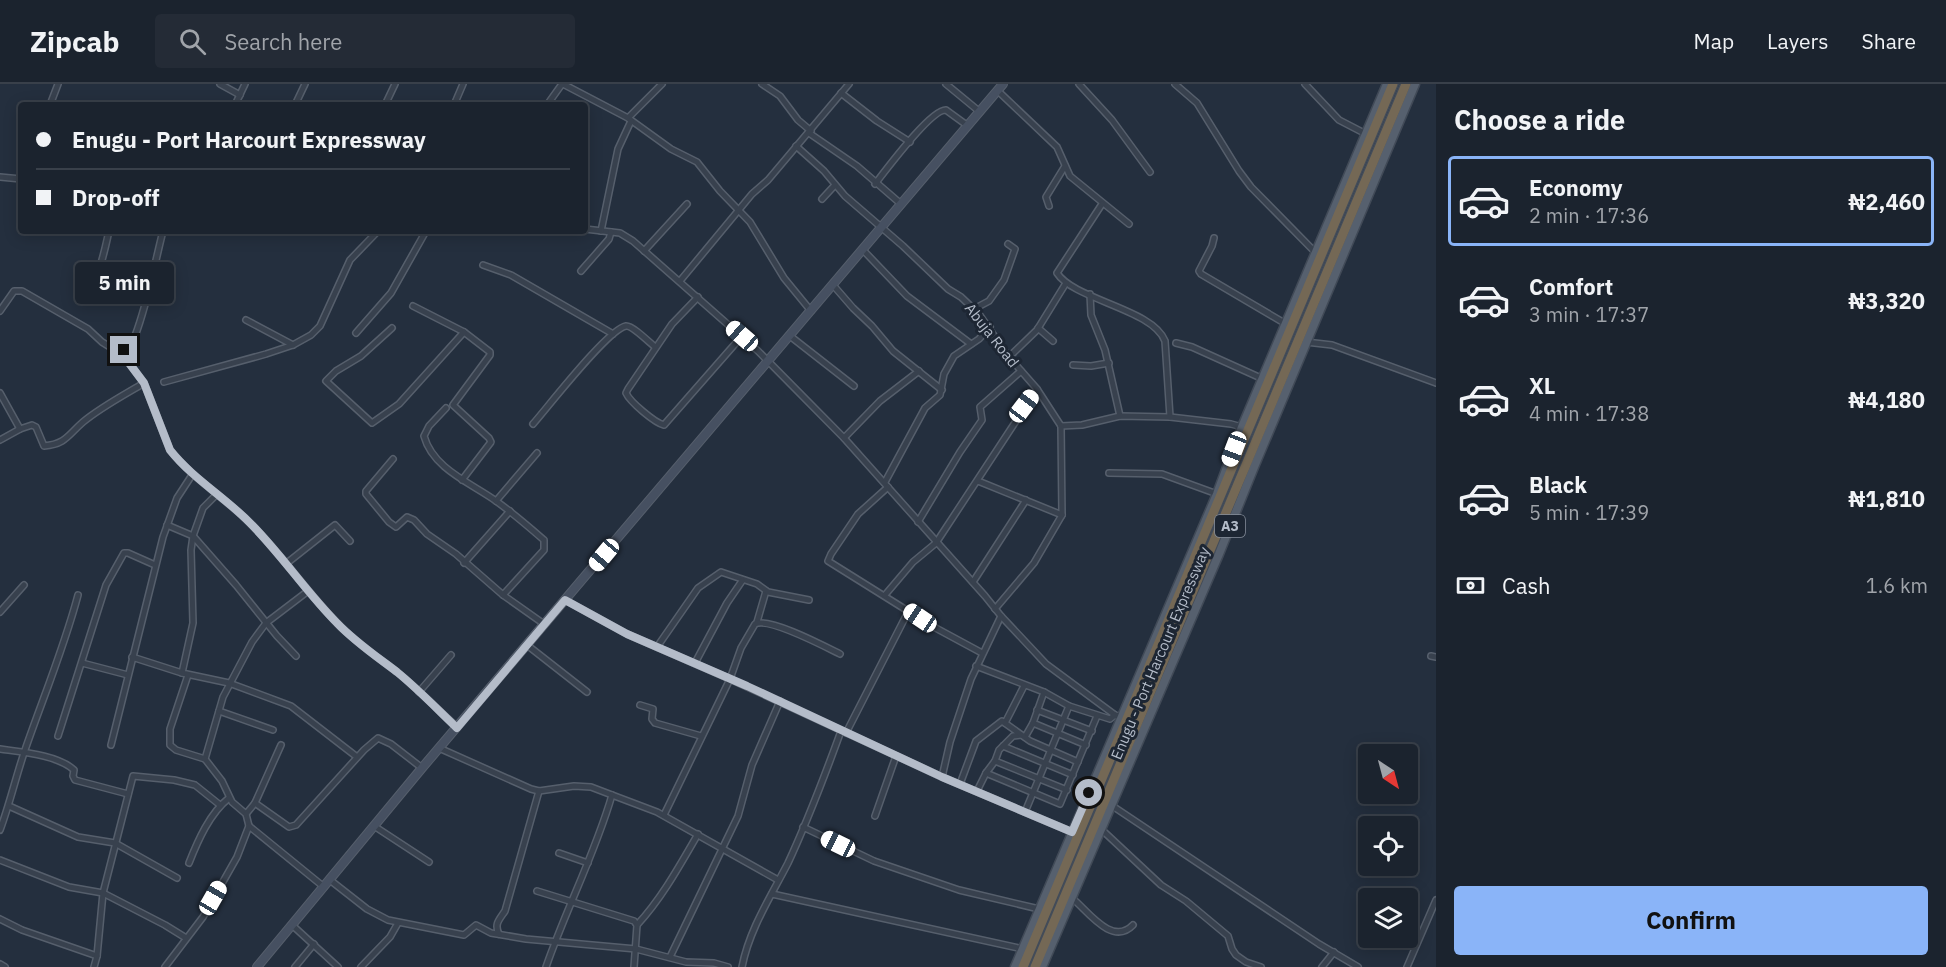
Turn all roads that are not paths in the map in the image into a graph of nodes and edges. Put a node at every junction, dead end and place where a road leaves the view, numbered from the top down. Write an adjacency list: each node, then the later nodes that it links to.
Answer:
1 (58, 84): 22 (street)
2 (220, 84): 21 (street)
3 (245, 84): 21 (street)
4 (305, 84): 24 (street)
5 (395, 84): 25 (street)
6 (463, 84): 26 (street)
7 (562, 84): 27 (street); 29 (street)
8 (662, 84): 29 (street)
9 (762, 84): 31 (street)
10 (849, 84): 20 (street)
11 (946, 84): 28 (street)
12 (1079, 84): 36 (street)
13 (1174, 84): 60 (street)
14 (1305, 84): 32 (street)
15 (1387, 84): 32 (main road, Enugu - Port Harcourt Expressway / A3)
16 (1393, 84): 274 (highway, Enugu - Port Harcourt Expressway / A3)
17 (1406, 84): 275 (highway, Enugu - Port Harcourt Expressway / A3)
18 (1415, 84): 84 (main road, Enugu - Port Harcourt Expressway / A3)
19 (1000, 87): 28 (street); 35 (street)
20 (842, 93): 31 (street); 33 (street)
21 (240, 95): 23 (street)
22 (51, 102)
23 (236, 102)
24 (297, 102)
25 (386, 102)
26 (455, 102)
27 (549, 102)
28 (980, 112): 30 (street)
29 (629, 120): 46 (street); 50 (street)
30 (968, 126): 33 (street); 43 (street)
31 (810, 132): 34 (street); 39 (street)
32 (1366, 134): 60 (main road, Enugu - Port Harcourt Expressway / A3)
33 (910, 142): 39 (street)
34 (796, 146): 40 (street, Abuja Road); 46 (street)
35 (1065, 166): 44 (street); 45 (street)
36 (1149, 171)
37 (0, 177): 38 (street)
38 (18, 179)
39 (875, 184): 43 (street)
40 (836, 185): 41 (street); 48 (street, Abuja Road)
41 (822, 199)
42 (687, 204): 59 (street)
43 (901, 204): 48 (street)
44 (1102, 204): 47 (street); 64 (street)
45 (1049, 206)
46 (739, 209): 63 (street); 72 (street)
47 (1129, 224)
48 (882, 228): 58 (street); 70 (street, Abuja Road)
49 (588, 229): 50 (street)
50 (601, 231): 51 (street)
51 (611, 232): 59 (street); 62 (street)
52 (108, 234): 66 (street)
53 (162, 234): 89 (street)
54 (375, 234): 87 (street)
55 (424, 234): 79 (street)
56 (1214, 238): 74 (street)
57 (1008, 244): 70 (street)
58 (863, 250): 65 (street); 86 (street)
59 (644, 251): 63 (street)
60 (1316, 253): 74 (main road, Enugu - Port Harcourt Expressway / A3)
61 (483, 265): 80 (street)
62 (581, 271)
63 (680, 281): 68 (street)
64 (1066, 283): 67 (street); 77 (street)
65 (833, 285): 72 (street); 94 (street)
66 (82, 294)
67 (1090, 294): 92 (street); 106 (street)
68 (698, 297): 81 (street); 88 (street)
69 (413, 306): 78 (street)
70 (974, 309): 75 (street, Abuja Road)
71 (0, 311): 89 (street)
72 (811, 311): 82 (street)
73 (246, 320): 87 (street)
74 (1286, 324): 96 (main road, Enugu - Port Harcourt Expressway / A3)
75 (990, 327): 86 (street); 90 (street, Abuja Road)
76 (392, 328): 78 (street)
77 (1038, 328): 83 (street); 90 (street)
78 (464, 332): 117 (street)
79 (356, 333)
80 (613, 334): 88 (street); 107 (street)
81 (742, 336): 88 (street); 91 (street)
82 (790, 336): 91 (street); 100 (street)
83 (1053, 341)
84 (1306, 342): 99 (street); 216 (main road, Enugu - Port Harcourt Expressway / A3)
85 (1176, 343): 96 (street)
86 (971, 344): 102 (street)
87 (293, 345): 97 (street)
88 (655, 347)
89 (123, 355): 98 (street)
90 (1009, 357): 95 (street, Abuja Road)
91 (767, 361): 111 (street); 142 (street)
92 (1109, 363): 93 (street); 105 (street)
93 (1073, 364)
94 (919, 371): 102 (street); 111 (street)
95 (1021, 371): 101 (street, Abuja Road); 126 (street)
96 (1263, 379): 109 (main road, Enugu - Port Harcourt Expressway / A3)
97 (164, 382)
98 (144, 383): 110 (street); 116 (street)
99 (1436, 383)
100 (854, 386)
101 (1037, 389): 108 (street, Abuja Road); 118 (street)
102 (942, 390): 119 (street)
103 (0, 393): 110 (street)
104 (446, 408): 117 (street)
105 (1120, 417): 106 (street); 108 (street)
106 (1170, 417): 109 (street)
107 (533, 424)
108 (1061, 426): 125 (street)
109 (1242, 427): 120 (main road, Enugu - Port Harcourt Expressway / A3)
110 (20, 429): 112 (street)
111 (844, 438): 119 (street)
112 (0, 440)
113 (537, 453): 123 (street)
114 (393, 459): 132 (street)
115 (1109, 473): 120 (street)
116 (192, 475): 121 (street); 127 (street)
117 (462, 480): 123 (street)
118 (978, 481): 122 (street); 130 (street)
119 (886, 485): 126 (street); 141 (street)
120 (1217, 494): 175 (main road, Enugu - Port Harcourt Expressway / A3)
121 (216, 495): 128 (street); 131 (street)
122 (1026, 500): 125 (street); 135 (street)
123 (496, 501): 124 (street)
124 (510, 511): 132 (street); 140 (street)
125 (1062, 515): 144 (street)
126 (918, 522): 130 (street)
127 (167, 525): 128 (street); 133 (street)
128 (193, 536): 149 (street); 161 (street)
129 (350, 541): 131 (street)
130 (936, 543): 135 (street); 141 (street)
131 (287, 563): 137 (street)
132 (464, 563): 140 (street)
133 (155, 565): 157 (street); 158 (street)
134 (742, 581): 159 (street)
135 (973, 582): 144 (street)
136 (24, 585): 146 (street)
137 (308, 591): 149 (street); 166 (street)
138 (766, 591): 143 (street); 148 (street); 152 (street)
139 (78, 595): 194 (street)
140 (504, 595): 150 (street)
141 (885, 595): 145 (street)
142 (565, 600): 150 (street); 152 (street)
143 (809, 600)
144 (995, 609): 147 (street)
145 (909, 610): 153 (street); 182 (street)
146 (0, 612)
147 (1001, 616): 153 (street); 175 (street)
148 (757, 622): 154 (street); 163 (street)
149 (266, 623): 156 (street); 164 (street)
150 (544, 624): 151 (street)
151 (527, 645): 167 (street); 179 (street)
152 (657, 647): 159 (street)
153 (982, 653): 160 (street)
154 (840, 654)
155 (451, 655): 166 (street)
156 (296, 656)
157 (132, 657): 161 (street); 162 (street)
158 (82, 663): 162 (street); 184 (street)
159 (695, 663): 163 (street)
160 (976, 666): 165 (street); 204 (street)
161 (185, 674): 164 (street); 197 (street)
162 (128, 675): 187 (street)
163 (730, 679): 169 (street); 185 (street)
164 (230, 683): 173 (street); 196 (street)
165 (1024, 686): 168 (street); 177 (street)
166 (419, 692): 179 (street)
167 (587, 692)
168 (1044, 692): 171 (street); 172 (street)
169 (780, 701): 182 (street); 230 (street)
170 (640, 705): 185 (street)
171 (1069, 706): 174 (street); 176 (street)
172 (1037, 710): 176 (street); 178 (street)
173 (219, 711): 180 (street); 197 (street)
174 (1097, 716): 175 (street); 181 (street)
175 (1118, 716): 227 (main road, Enugu - Port Harcourt Expressway / A3)
176 (1064, 719): 181 (street); 183 (street)
177 (1005, 723): 186 (street); 206 (street)
178 (1033, 723): 183 (street); 186 (street)
179 (457, 728): 192 (street)
180 (273, 730)
181 (1092, 730): 188 (street)
182 (844, 732): 195 (street); 224 (street)
183 (1058, 735): 188 (street); 193 (street)
184 (58, 736)
185 (701, 736): 220 (street)
186 (1023, 736): 190 (street); 193 (street)
187 (111, 745)
188 (1086, 745): 199 (street)
189 (281, 746): 214 (street)
190 (1003, 746): 198 (street); 200 (street)
191 (0, 748): 194 (street)
192 (439, 748): 201 (street); 208 (street)
193 (1052, 750): 199 (street); 200 (street)
194 (24, 753): 211 (street); 217 (street)
195 (896, 756): 204 (street); 221 (street)
196 (357, 757): 201 (street); 214 (street)
197 (205, 759): 213 (street)
198 (995, 761): 202 (street); 205 (street)
199 (1078, 762): 203 (street)
200 (1046, 765): 203 (street); 205 (street)
201 (422, 768): 222 (street)
202 (986, 773): 209 (street); 210 (street)
203 (1073, 775): 207 (street)
204 (942, 777): 206 (street)
205 (1039, 779): 207 (street); 210 (street)
206 (960, 784): 209 (street)
207 (1066, 790): 210 (street)
208 (539, 791): 212 (street); 252 (street)
209 (977, 791): 218 (street)
210 (1032, 792): 218 (street)
211 (128, 794): 215 (street); 229 (street)
212 (612, 795): 220 (street); 235 (street)
213 (229, 798): 215 (street); 219 (street)
214 (255, 803): 219 (street)
215 (220, 805): 234 (street)
216 (1111, 805): 225 (main road, Enugu - Port Harcourt Expressway / A3); 258 (street)
217 (9, 806): 226 (street); 229 (street)
218 (1025, 812): 227 (street)
219 (246, 813): 223 (street)
220 (664, 815): 228 (street)
221 (875, 816)
222 (374, 825): 233 (street); 237 (street)
223 (249, 826): 239 (street); 253 (street)
224 (803, 827): 238 (street); 246 (street)
225 (1101, 829): 243 (main road, Enugu - Port Harcourt Expressway / A3); 277 (street)
226 (0, 830)
227 (1072, 832): 246 (main road, Enugu - Port Harcourt Expressway / A3)
228 (698, 834): 230 (street); 250 (street)
229 (115, 843): 236 (street); 241 (street)
230 (722, 847): 238 (street); 260 (street)
231 (559, 853): 235 (street)
232 (0, 860): 241 (street)
233 (429, 862)
234 (189, 863)
235 (588, 863): 245 (street)
236 (177, 878)
237 (330, 880): 239 (street); 248 (street)
238 (778, 880): 242 (street)
239 (324, 887): 249 (street)
240 (537, 891): 245 (street)
241 (103, 893): 253 (street); 259 (street)
242 (772, 894): 257 (street); 272 (street)
243 (1072, 898): 251 (street); 276 (main road, Enugu - Port Harcourt Expressway / A3)
244 (1436, 900): 280 (street)
245 (572, 902): 250 (street); 254 (street)
246 (1039, 909): 257 (main road, Enugu - Port Harcourt Expressway / A3)
247 (0, 919): 259 (street)
248 (398, 923): 252 (street); 268 (street)
249 (292, 924): 255 (street); 265 (street)
250 (637, 925): 256 (street)
251 (1133, 925)
252 (499, 934): 254 (street)
253 (186, 938): 264 (street)
254 (555, 942): 256 (street); 269 (street)
255 (314, 944): 266 (street); 267 (street)
256 (636, 949): 260 (street); 270 (street)
257 (1023, 949): 273 (main road, Enugu - Port Harcourt Expressway / A3)
258 (1334, 952): 278 (street); 279 (street)
259 (97, 956): 263 (street)
260 (670, 957): 271 (street)
261 (0, 964): 262 (street)
262 (5, 967)
263 (94, 967)
264 (165, 967)
265 (257, 967)
266 (295, 967)
267 (338, 967)
268 (361, 967)
269 (546, 967)
270 (634, 967)
271 (728, 967)
272 (742, 967)
273 (1015, 967)
274 (1023, 967)
275 (1035, 967)
276 (1042, 967)
277 (1261, 967)
278 (1322, 967)
279 (1359, 967)
280 (1407, 967)

